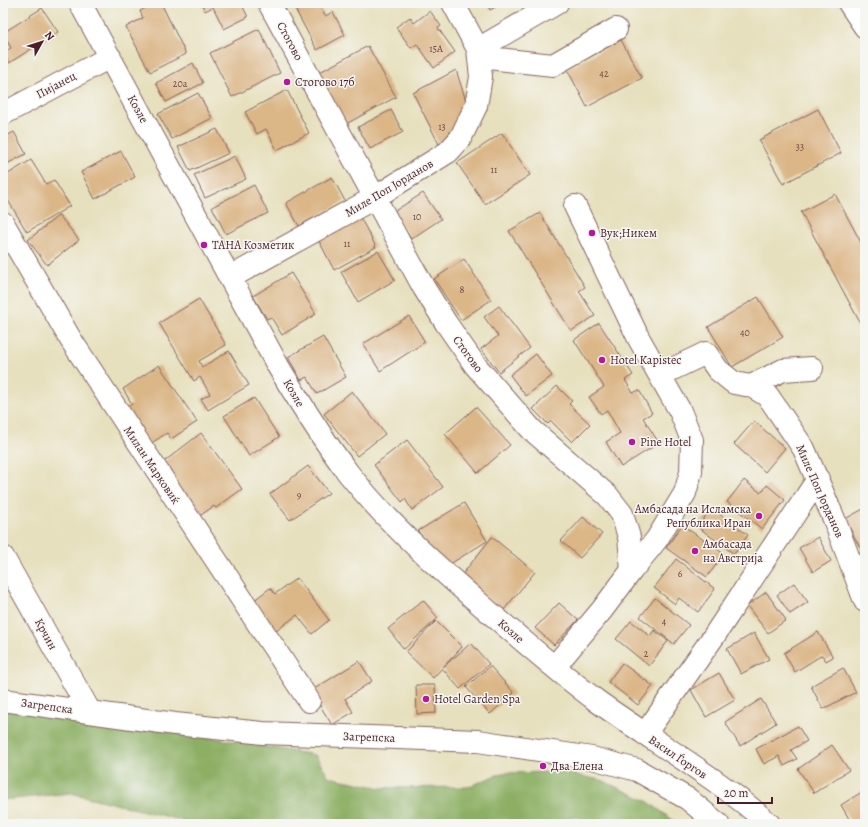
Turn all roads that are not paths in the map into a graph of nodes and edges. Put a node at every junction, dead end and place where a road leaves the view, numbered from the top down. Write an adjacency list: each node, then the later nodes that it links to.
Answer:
1 (80, 3): 9 (street, Козле)
2 (269, 3): 11 (street, Стогово)
3 (453, 3): 8 (street, Миле Поп Јорданов)
4 (557, 3): 8 (street)
5 (849, 3): 6 (street)
6 (865, 27)
7 (616, 30): 8 (street)
8 (478, 53): 11 (street, Миле Поп Јорданов)
9 (110, 57): 10 (street, Пијанец); 14 (street, Козле)
10 (3, 114)
11 (374, 198): 14 (street, Миле Поп Јорданов); 20 (street, Стогово)
12 (575, 206): 16 (street)
13 (3, 223): 24 (street, Милан Марковиќ)
14 (231, 277): 22 (street, Козле)
15 (812, 368): 17 (street)
16 (660, 375): 17 (street, Миле Поп Јорданов); 20 (street)
17 (751, 386): 18 (street, Миле Поп Јорданов)
18 (818, 479): 21 (street, Миле Поп Јорданов); 27 (street)
19 (3, 557): 26 (street, Крчин)
20 (632, 570): 22 (street)
21 (865, 601)
22 (555, 666): 25 (street, Козле)
23 (3, 700): 26 (street, Загрепска)
24 (309, 702)
25 (605, 706): 27 (street, Васил Ѓоргов)
26 (90, 712): 28 (street, Загрепска)
27 (645, 734): 29 (street, Васил Ѓоргов)
28 (718, 824)
29 (769, 824)

